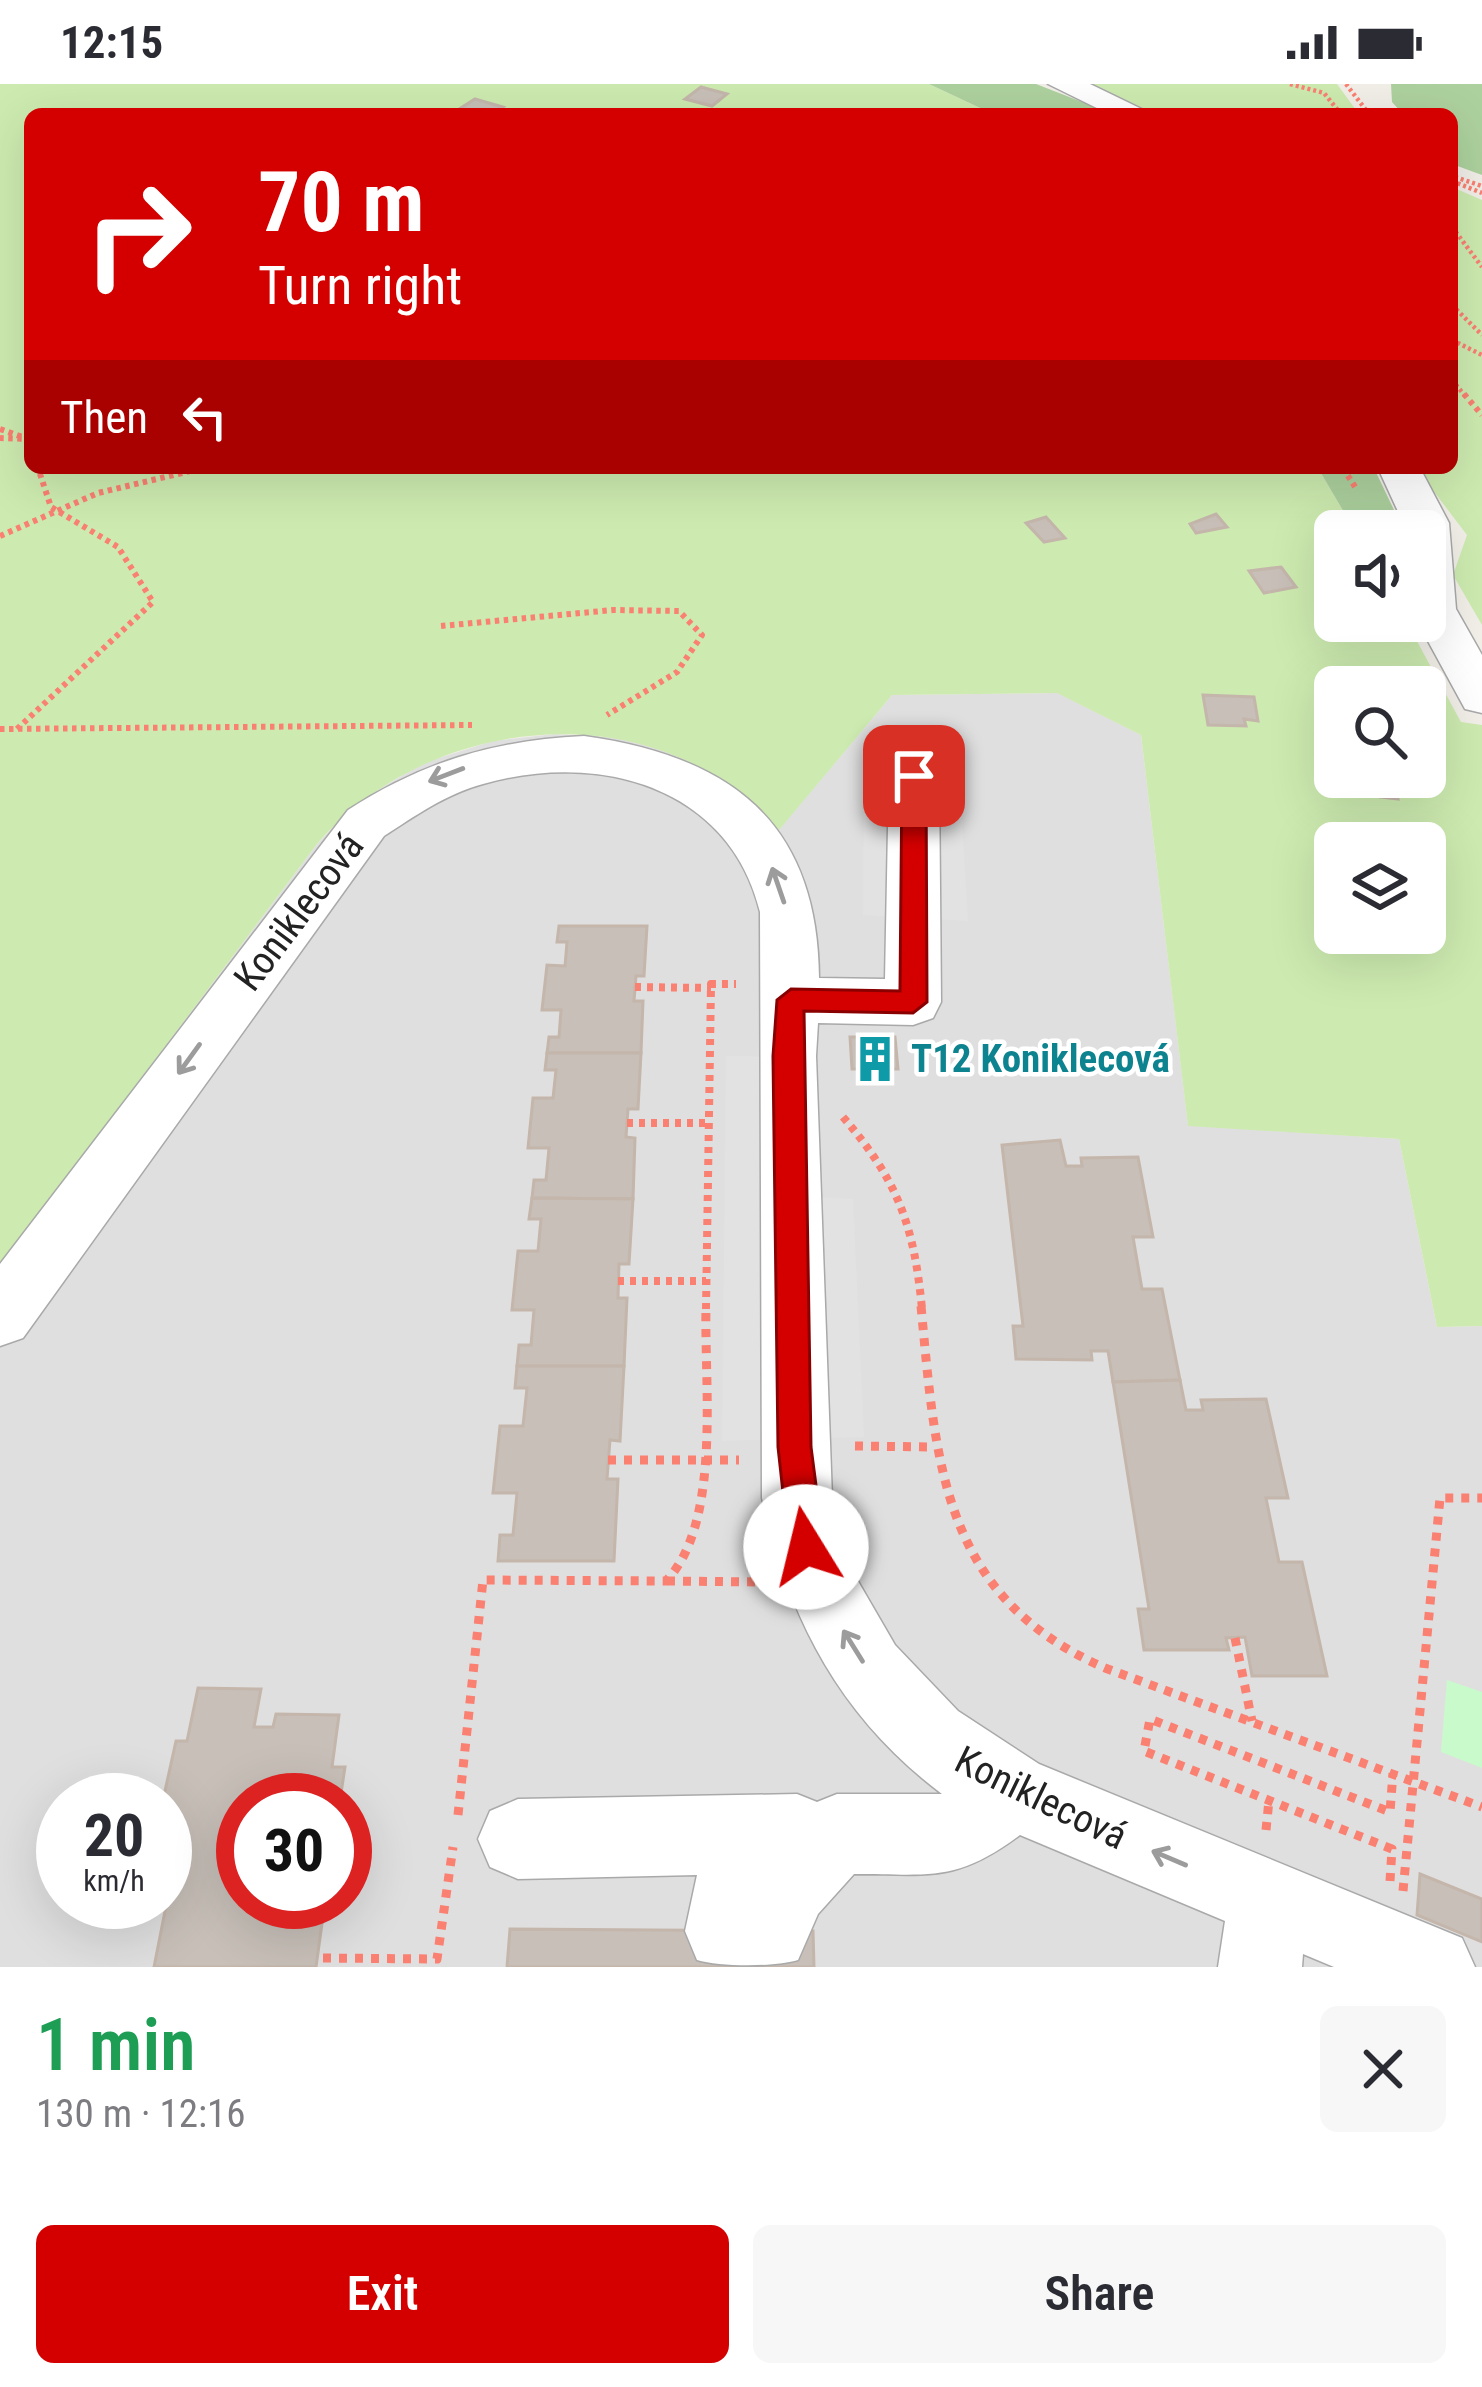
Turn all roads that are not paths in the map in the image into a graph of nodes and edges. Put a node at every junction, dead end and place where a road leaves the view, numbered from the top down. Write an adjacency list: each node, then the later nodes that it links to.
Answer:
1 (1063, 84): 2 (street)
2 (1121, 108)
3 (1403, 474): 4 (street)
4 (1482, 697)
5 (914, 776): 6 (street)
6 (768, 992): 7 (street, Koniklecová, one-way to 7); 8 (street, Koniklecová, one-way to 6)
7 (0, 1316)
8 (1012, 1792): 9 (street); 11 (street, Koniklecová, one-way to 8)
9 (806, 1834): 10 (street); 12 (street)
10 (518, 1839)
11 (1264, 1906): 13 (street, Koniklecová)
12 (747, 1931)
13 (1417, 1936)

